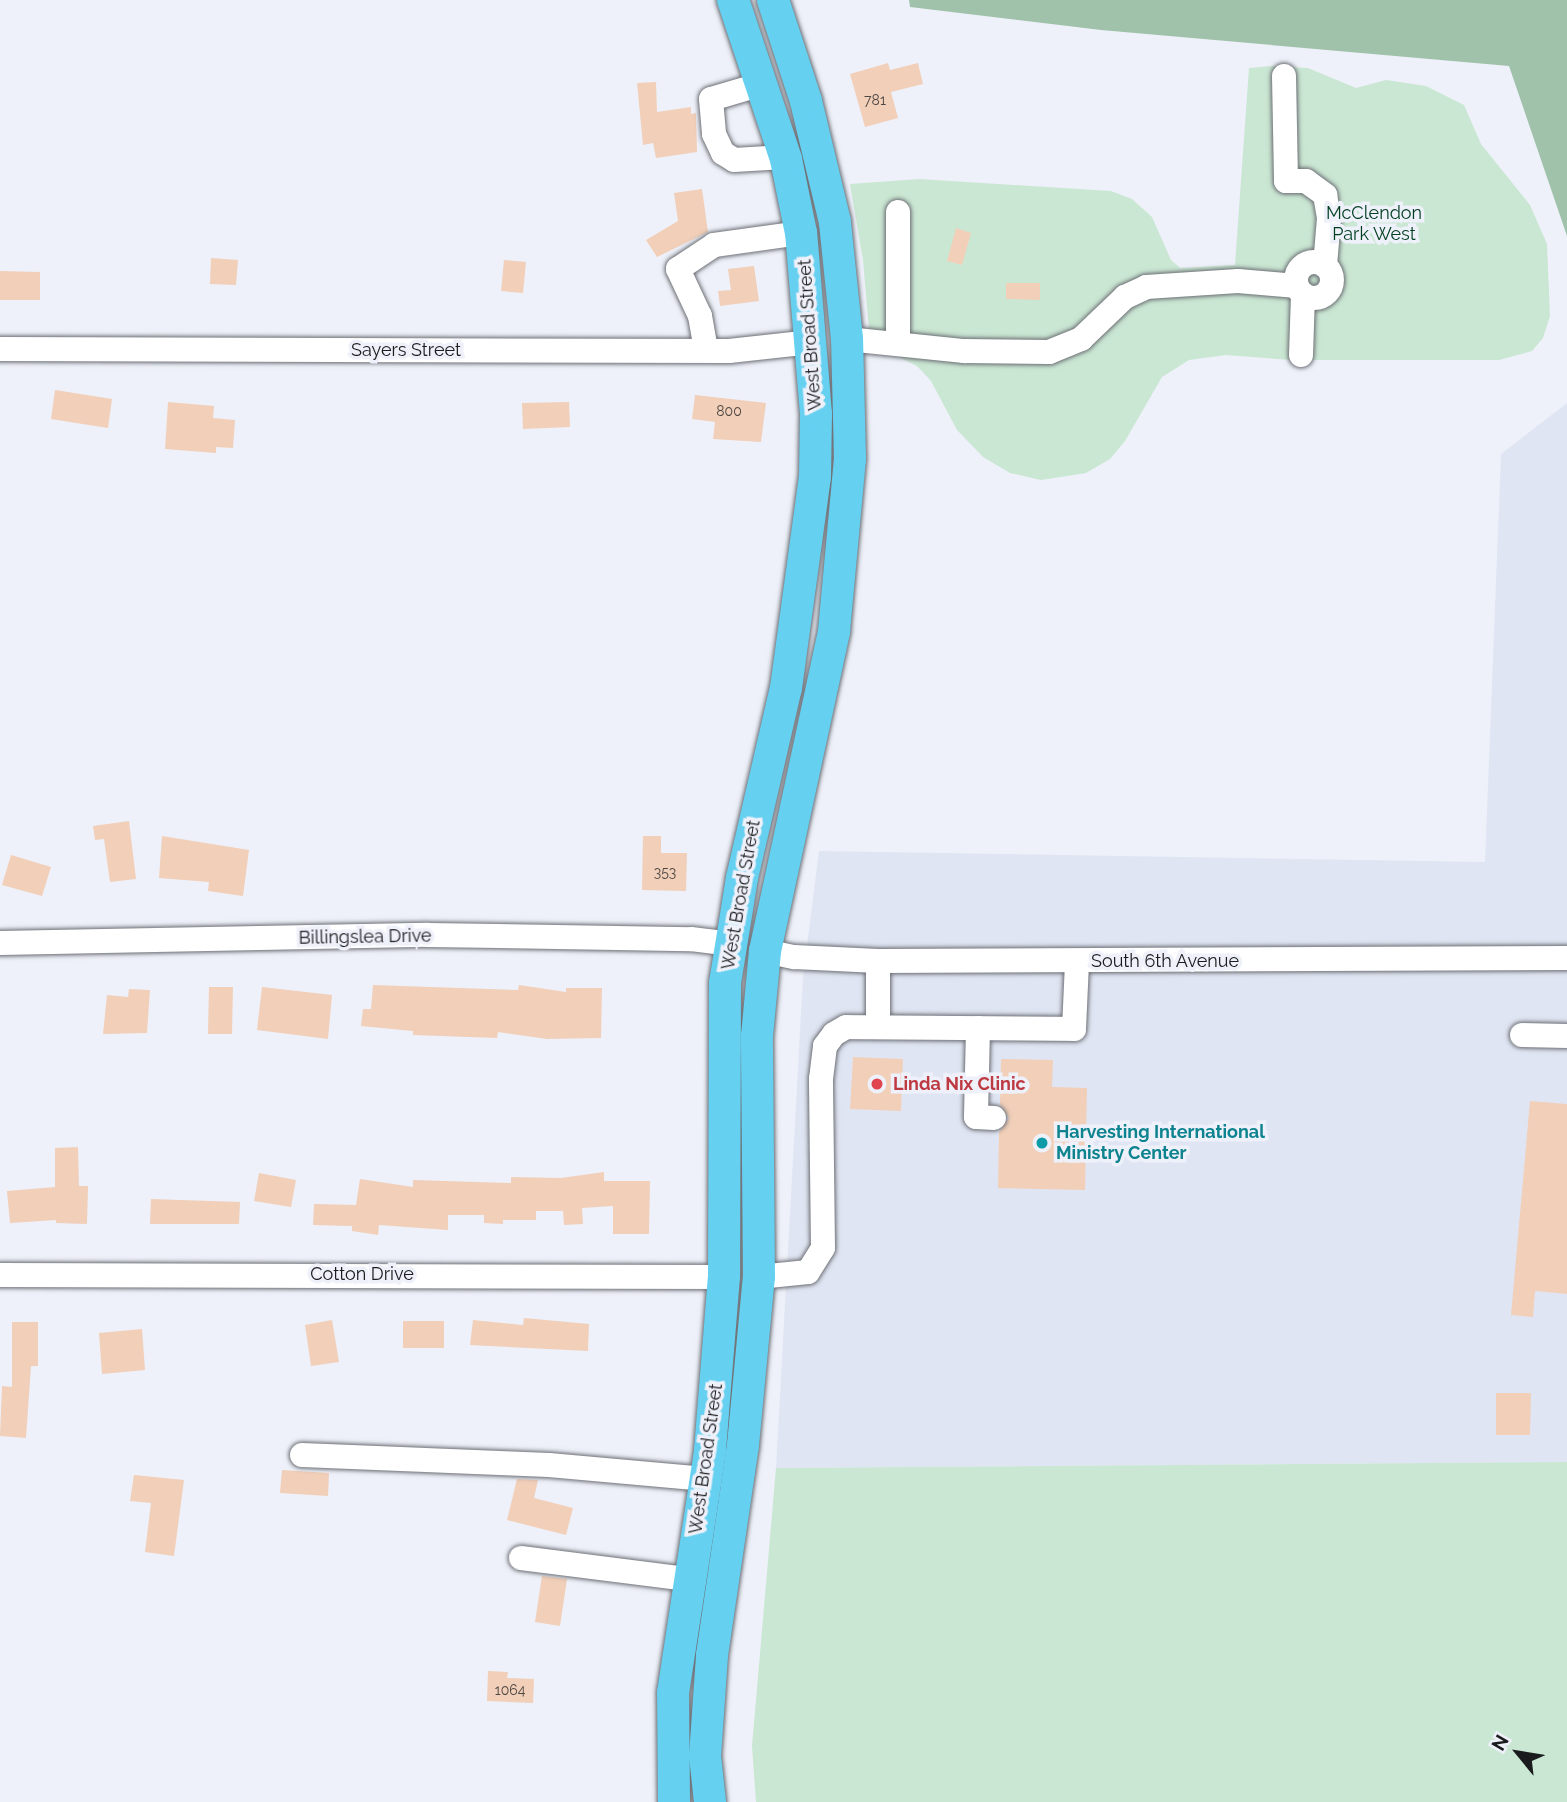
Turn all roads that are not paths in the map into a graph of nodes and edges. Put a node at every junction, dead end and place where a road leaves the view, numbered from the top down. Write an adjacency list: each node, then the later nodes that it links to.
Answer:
1 (733, 0): 4 (main road, West Broad Street)
2 (773, 0): 9 (main road, West Broad Street)
3 (1284, 76): 8 (street)
4 (762, 84): 5 (main road, West Broad Street); 5 (street)
5 (785, 157): 7 (main road, West Broad Street)
6 (898, 212): 11 (street)
7 (802, 233): 10 (main road, West Broad Street); 13 (street)
8 (1300, 290): 11 (street); 14 (street)
9 (847, 340): 10 (main road); 11 (street); 17 (main road, West Broad Street)
10 (812, 342): 13 (street, Sayers Street); 16 (main road, West Broad Street)
11 (898, 343)
12 (0, 349): 13 (street, Sayers Street)
13 (706, 351)
14 (1301, 355)
15 (0, 943): 16 (street, Billingslea Drive)
16 (730, 944): 17 (main road); 27 (main road, West Broad Street)
17 (765, 951): 19 (street, South 6th Avenue); 28 (main road, West Broad Street)
18 (1567, 958): 20 (street, South 6th Avenue)
19 (878, 961): 20 (street, South 6th Avenue); 21 (street)
20 (1077, 962): 22 (street)
21 (878, 1027): 22 (street); 28 (street)
22 (978, 1028): 25 (street)
23 (1522, 1035): 24 (street)
24 (1567, 1036)
25 (994, 1118)
26 (0, 1275): 27 (street, Cotton Drive)
27 (724, 1277): 28 (main road); 30 (main road, West Broad Street)
28 (759, 1277): 34 (main road, West Broad Street)
29 (302, 1455): 30 (street)
30 (705, 1479): 32 (main road, West Broad Street)
31 (521, 1558): 32 (street)
32 (688, 1579): 33 (main road, West Broad Street)
33 (673, 1793)
34 (709, 1794)

